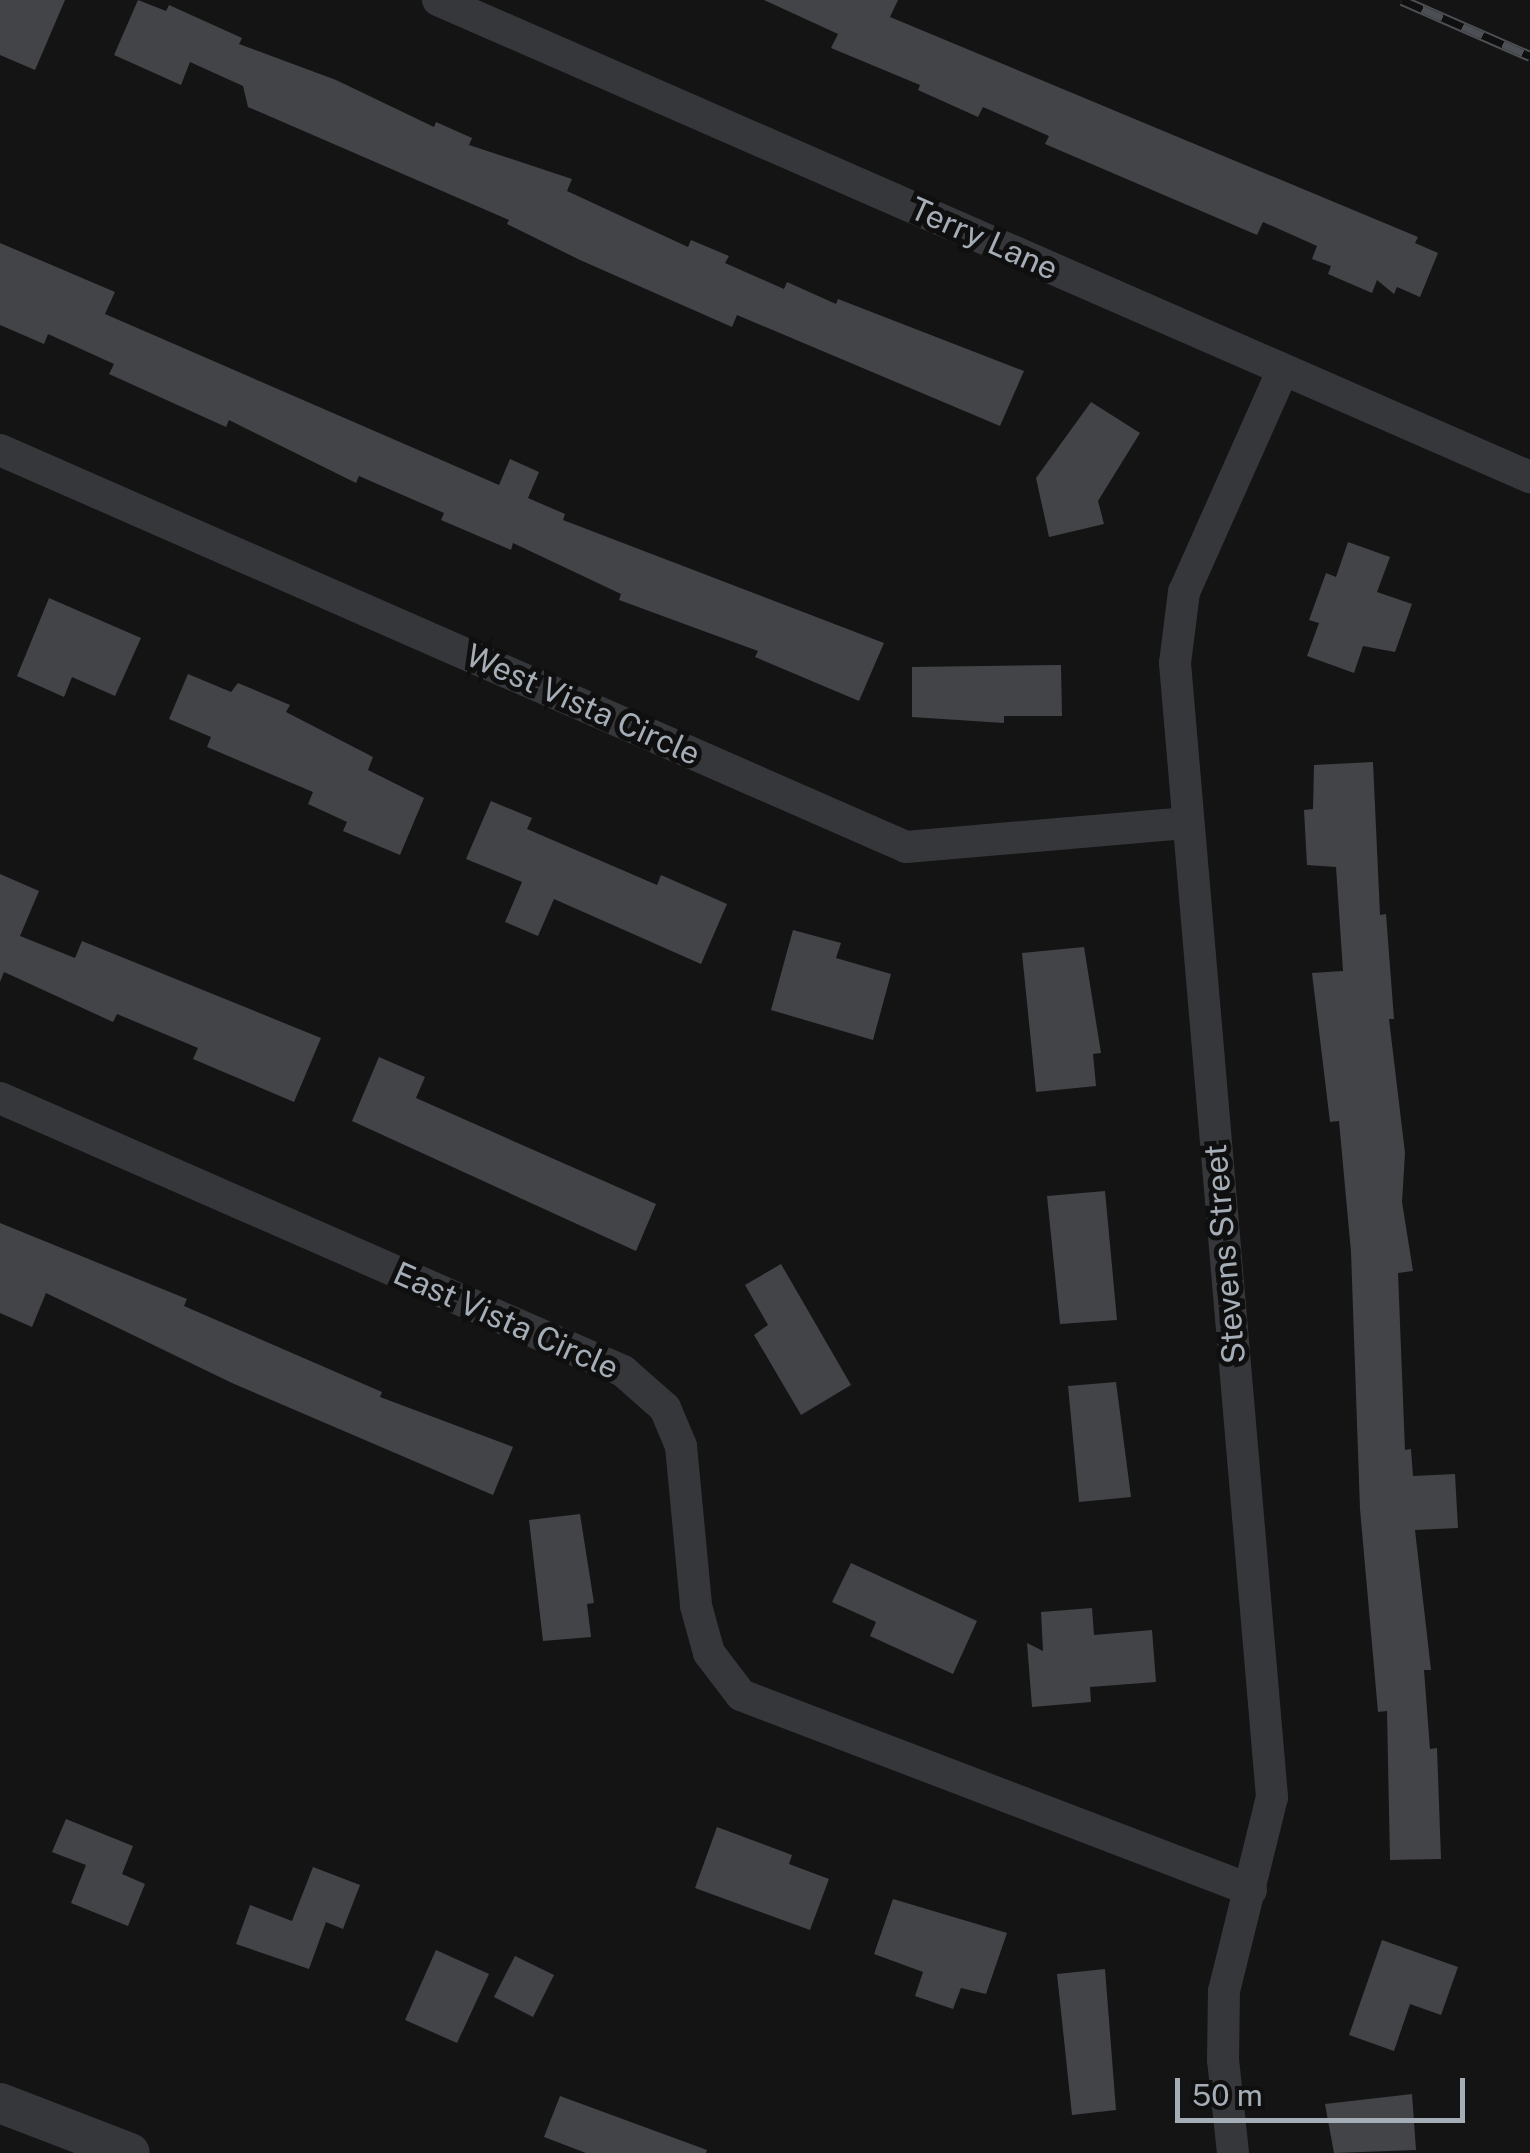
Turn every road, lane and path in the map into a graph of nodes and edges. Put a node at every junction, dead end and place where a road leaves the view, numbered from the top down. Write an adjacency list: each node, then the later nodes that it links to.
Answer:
1 (438, 0): 2 (street, Terry Lane)
2 (1283, 370): 4 (street, Terry Lane); 5 (street, Stevens Street)
3 (0, 450): 5 (street, West Vista Circle)
4 (1530, 477)
5 (1188, 823): 7 (street, Stevens Street)
6 (0, 1098): 7 (street, East Vista Circle)
7 (1252, 1890): 10 (street, Stevens Street)
8 (0, 2103): 9 (street)
9 (130, 2153)
10 (1233, 2153)

